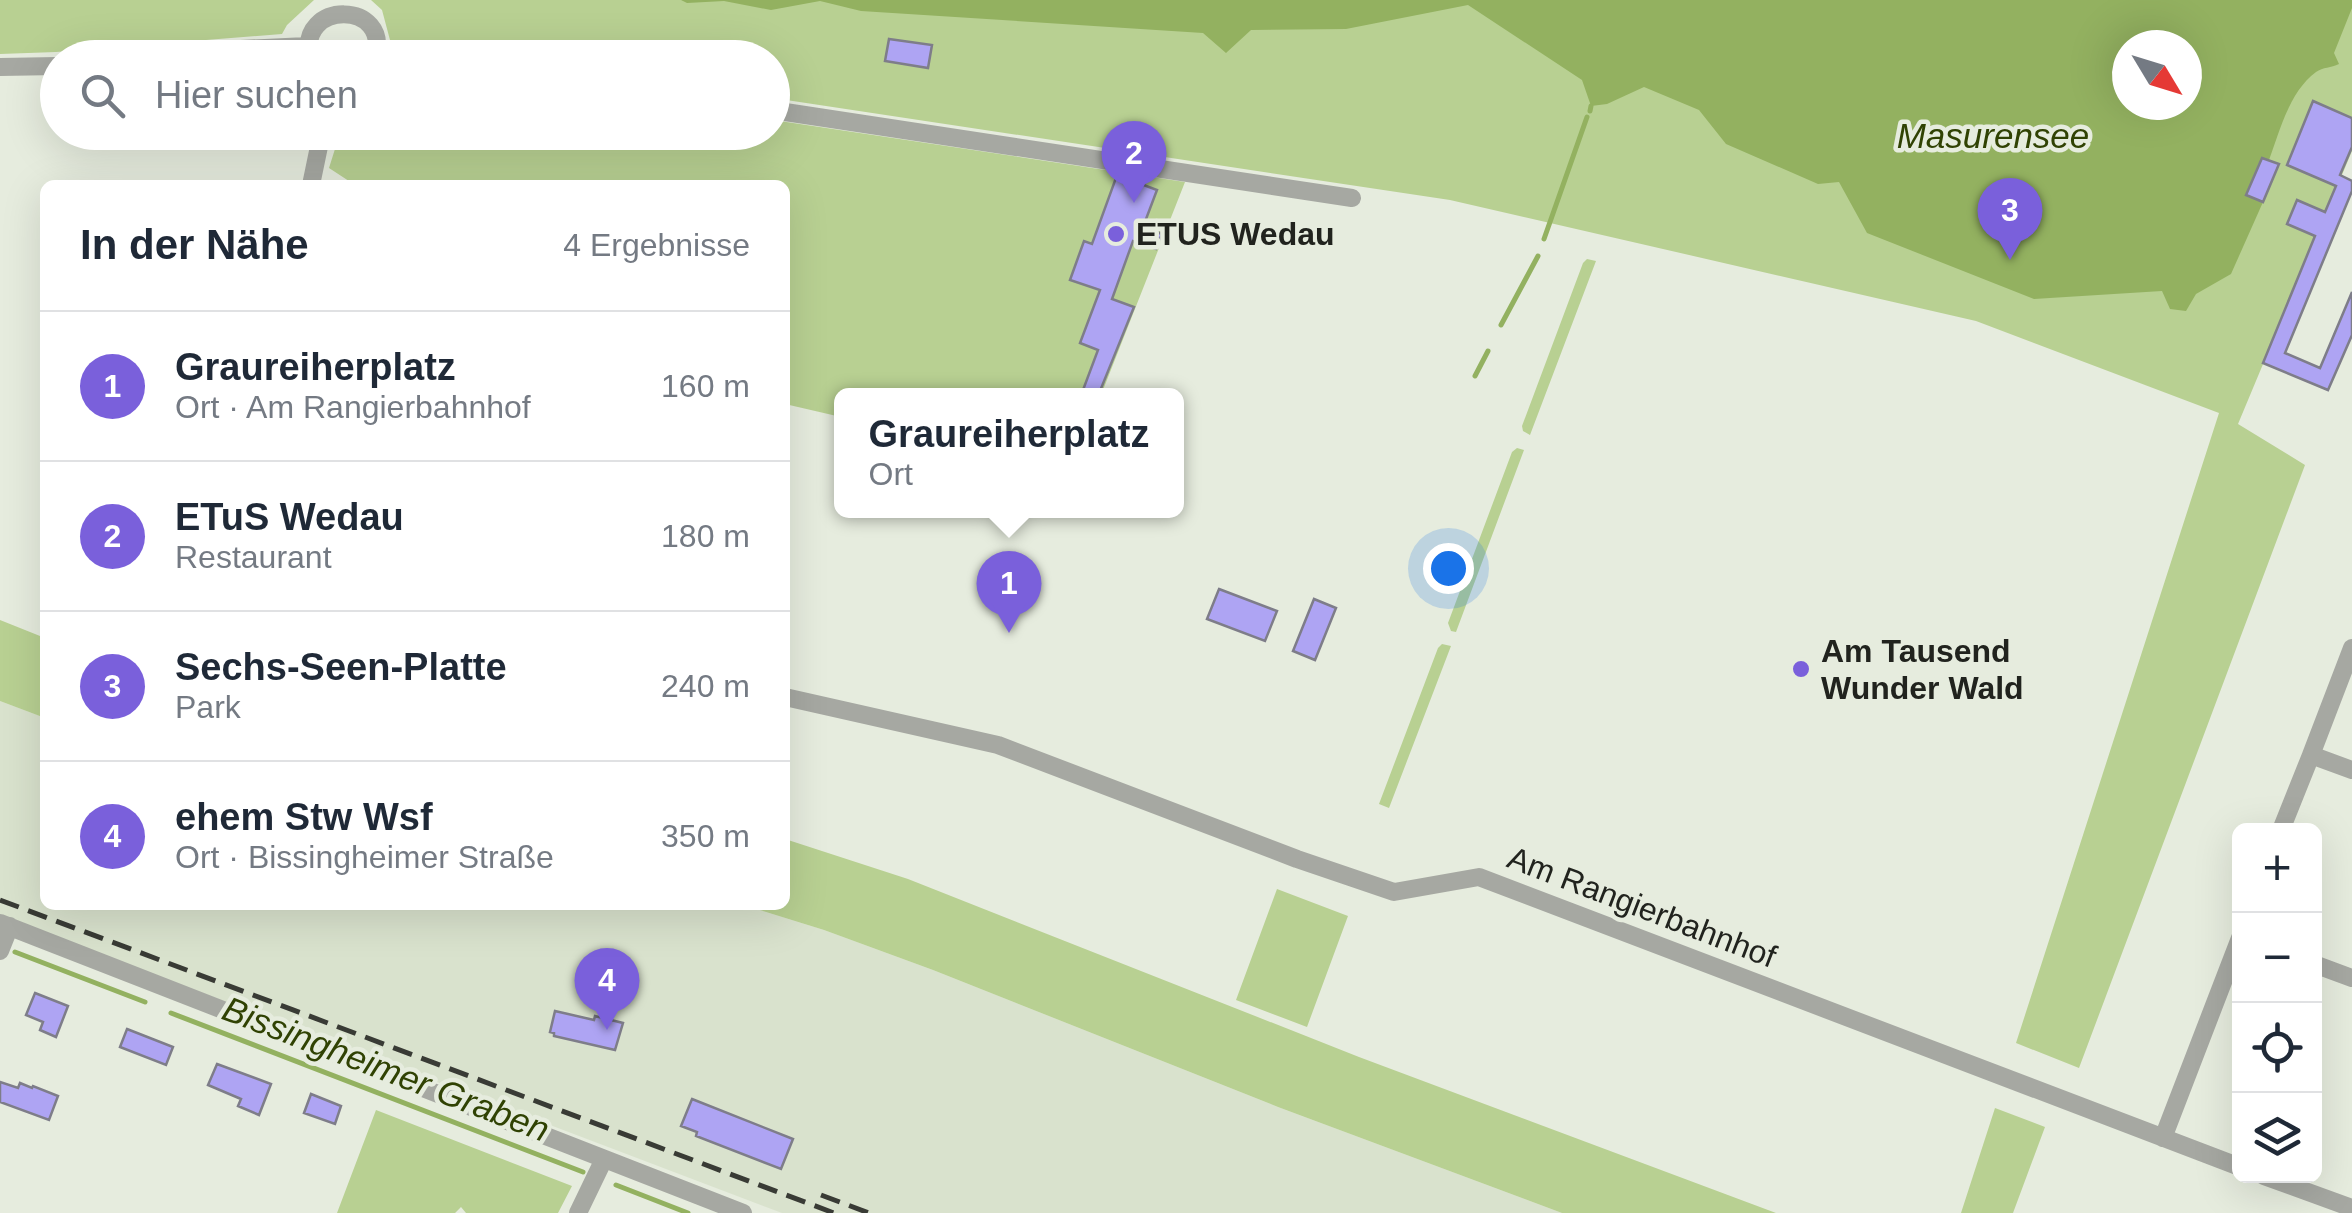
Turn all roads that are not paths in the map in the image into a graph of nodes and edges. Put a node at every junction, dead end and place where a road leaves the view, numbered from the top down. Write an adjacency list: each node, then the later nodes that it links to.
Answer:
1 (317, 8): 2 (street); 3 (street)
2 (309, 40)
3 (377, 40)
4 (40, 67): 5 (street)
5 (0, 68)
6 (790, 113): 9 (street)
7 (319, 150): 8 (street)
8 (313, 180)
9 (1352, 198)
10 (2352, 648): 12 (street)
11 (790, 698): 20 (street, Am Rangierbahnhof)
12 (2311, 755): 13 (street); 14 (street)
13 (2352, 770)
14 (2284, 823)
15 (5, 924): 16 (street); 21 (street)
16 (0, 951)
17 (2232, 959): 20 (street)
18 (2322, 967): 19 (street)
19 (2352, 978)
20 (2163, 1138): 22 (street, Am Rangierbahnhof)
21 (604, 1159): 25 (street); 26 (street)
22 (2232, 1163)
23 (2283, 1183): 24 (street)
24 (2352, 1208)
25 (578, 1213)
26 (744, 1213)

